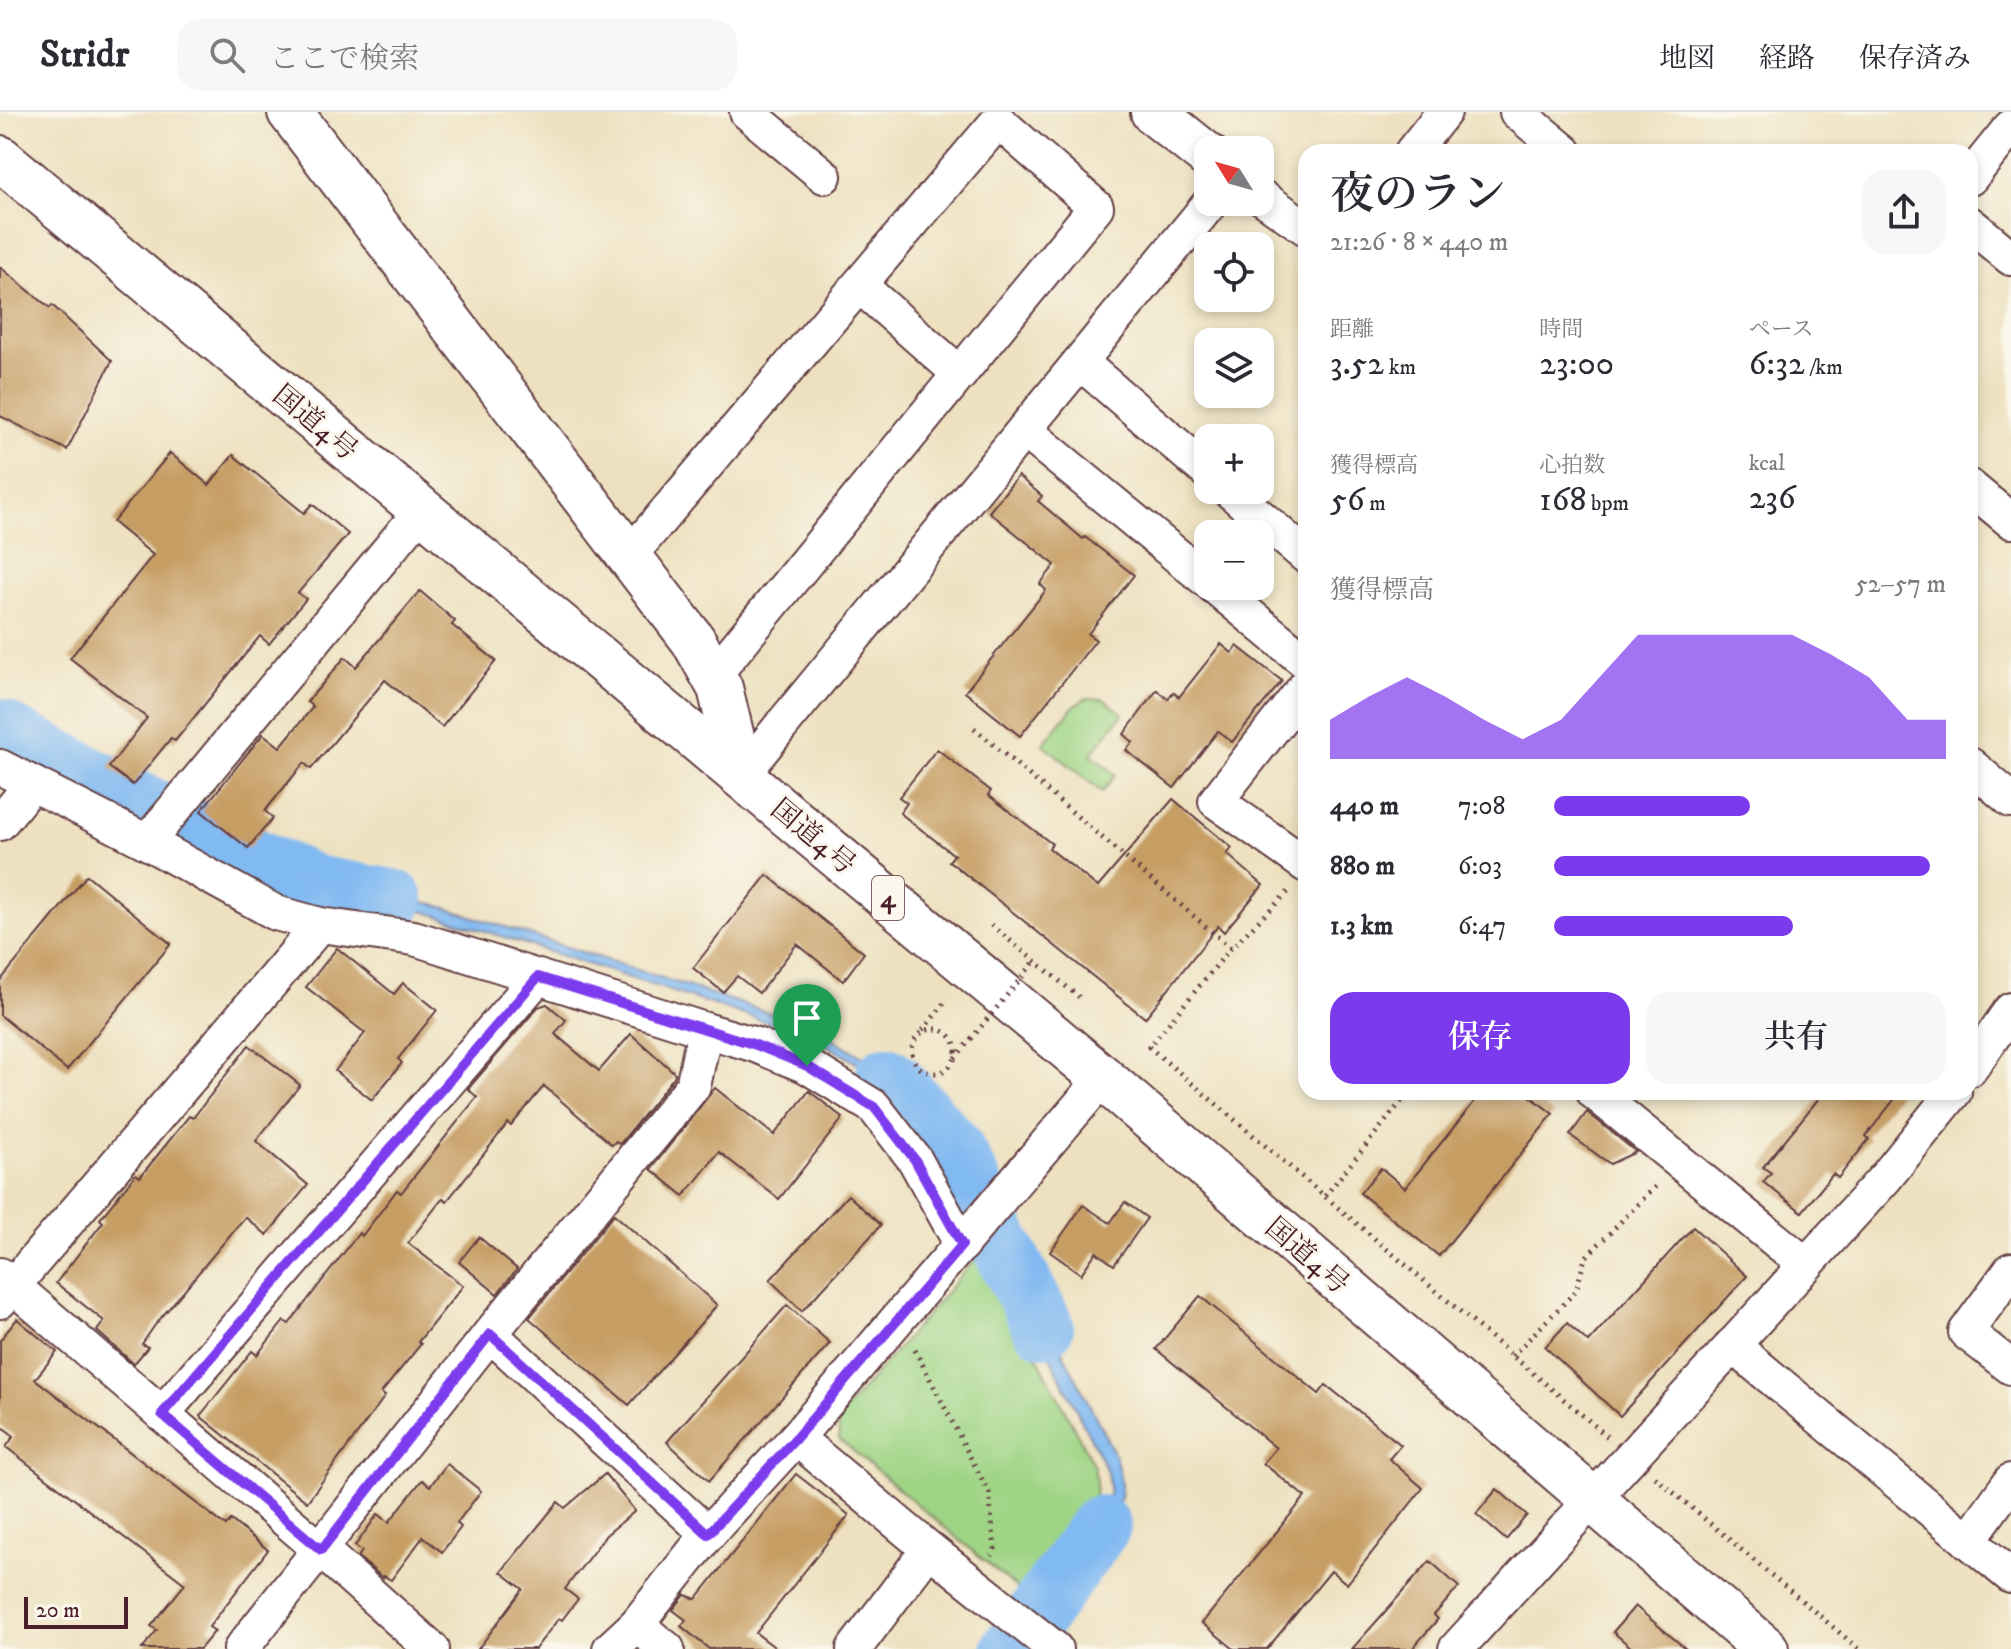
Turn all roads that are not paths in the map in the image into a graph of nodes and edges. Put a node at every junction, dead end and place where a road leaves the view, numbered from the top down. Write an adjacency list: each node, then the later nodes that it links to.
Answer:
1 (290, 112): 28 (main road)
2 (747, 112): 12 (street)
3 (1153, 112): 9 (main road)
4 (1444, 112): 7 (street)
5 (1517, 112): 8 (street)
6 (2011, 127): 11 (street)
7 (1418, 144)
8 (1555, 144)
9 (1194, 145)
10 (0, 158): 25 (main road, 国道4号 / 4)
11 (1978, 168)
12 (824, 176)
13 (1274, 206): 15 (street)
14 (1200, 216): 19 (street)
15 (1298, 222)
16 (1978, 231): 17 (street)
17 (2011, 258)
18 (859, 285): 20 (street); 20 (street); 28 (street)
19 (1080, 362): 21 (street); 22 (street)
20 (960, 374): 32 (street)
21 (1024, 430): 29 (street); 36 (street)
22 (1194, 460)
23 (1978, 494): 26 (street)
24 (1245, 504): 27 (street)
25 (422, 510): 36 (main road, 国道4号 / 4); 40 (street)
26 (2011, 521)
27 (1298, 549)
28 (629, 556): 32 (main road)
29 (1194, 570)
30 (1231, 600): 31 (street)
31 (1298, 655)
32 (713, 676): 36 (main road)
33 (1298, 696): 41 (street)
34 (0, 767): 37 (street)
35 (1978, 772): 38 (street)
36 (741, 775): 47 (main road, 国道4号 / 4)
37 (32, 784): 39 (street); 40 (street)
38 (2011, 800)
39 (0, 823)
40 (147, 842): 42 (street)
41 (1298, 872)
42 (320, 925): 43 (street); 53 (street)
43 (538, 977): 45 (street); 57 (street)
44 (2011, 1010): 46 (street)
45 (705, 1030): 50 (street); 54 (street)
46 (1978, 1057)
47 (1103, 1078): 50 (street); 60 (main road, 国道4号 / 4)
48 (1604, 1100): 51 (street)
49 (1947, 1100): 51 (street)
50 (962, 1245): 58 (street)
51 (1806, 1265): 55 (street)
52 (2011, 1270): 56 (street)
53 (4, 1288): 57 (street)
54 (490, 1334): 61 (street); 64 (street)
55 (1732, 1345): 60 (street); 62 (street)
56 (2011, 1367)
57 (162, 1414): 64 (street)
58 (796, 1438): 61 (street); 63 (street)
59 (2011, 1481): 62 (street)
60 (1591, 1498): 73 (street); 74 (main road, 国道4号 / 4)
61 (708, 1534): 66 (street)
62 (1968, 1541): 65 (street)
63 (929, 1549): 71 (street); 72 (street)
64 (321, 1550): 67 (street); 68 (street)
65 (2011, 1576)
66 (636, 1625): 69 (street); 70 (street)
67 (241, 1649)
68 (432, 1649)
69 (610, 1649)
70 (667, 1649)
71 (854, 1649)
72 (1055, 1649)
73 (1456, 1649)
74 (1766, 1649)

